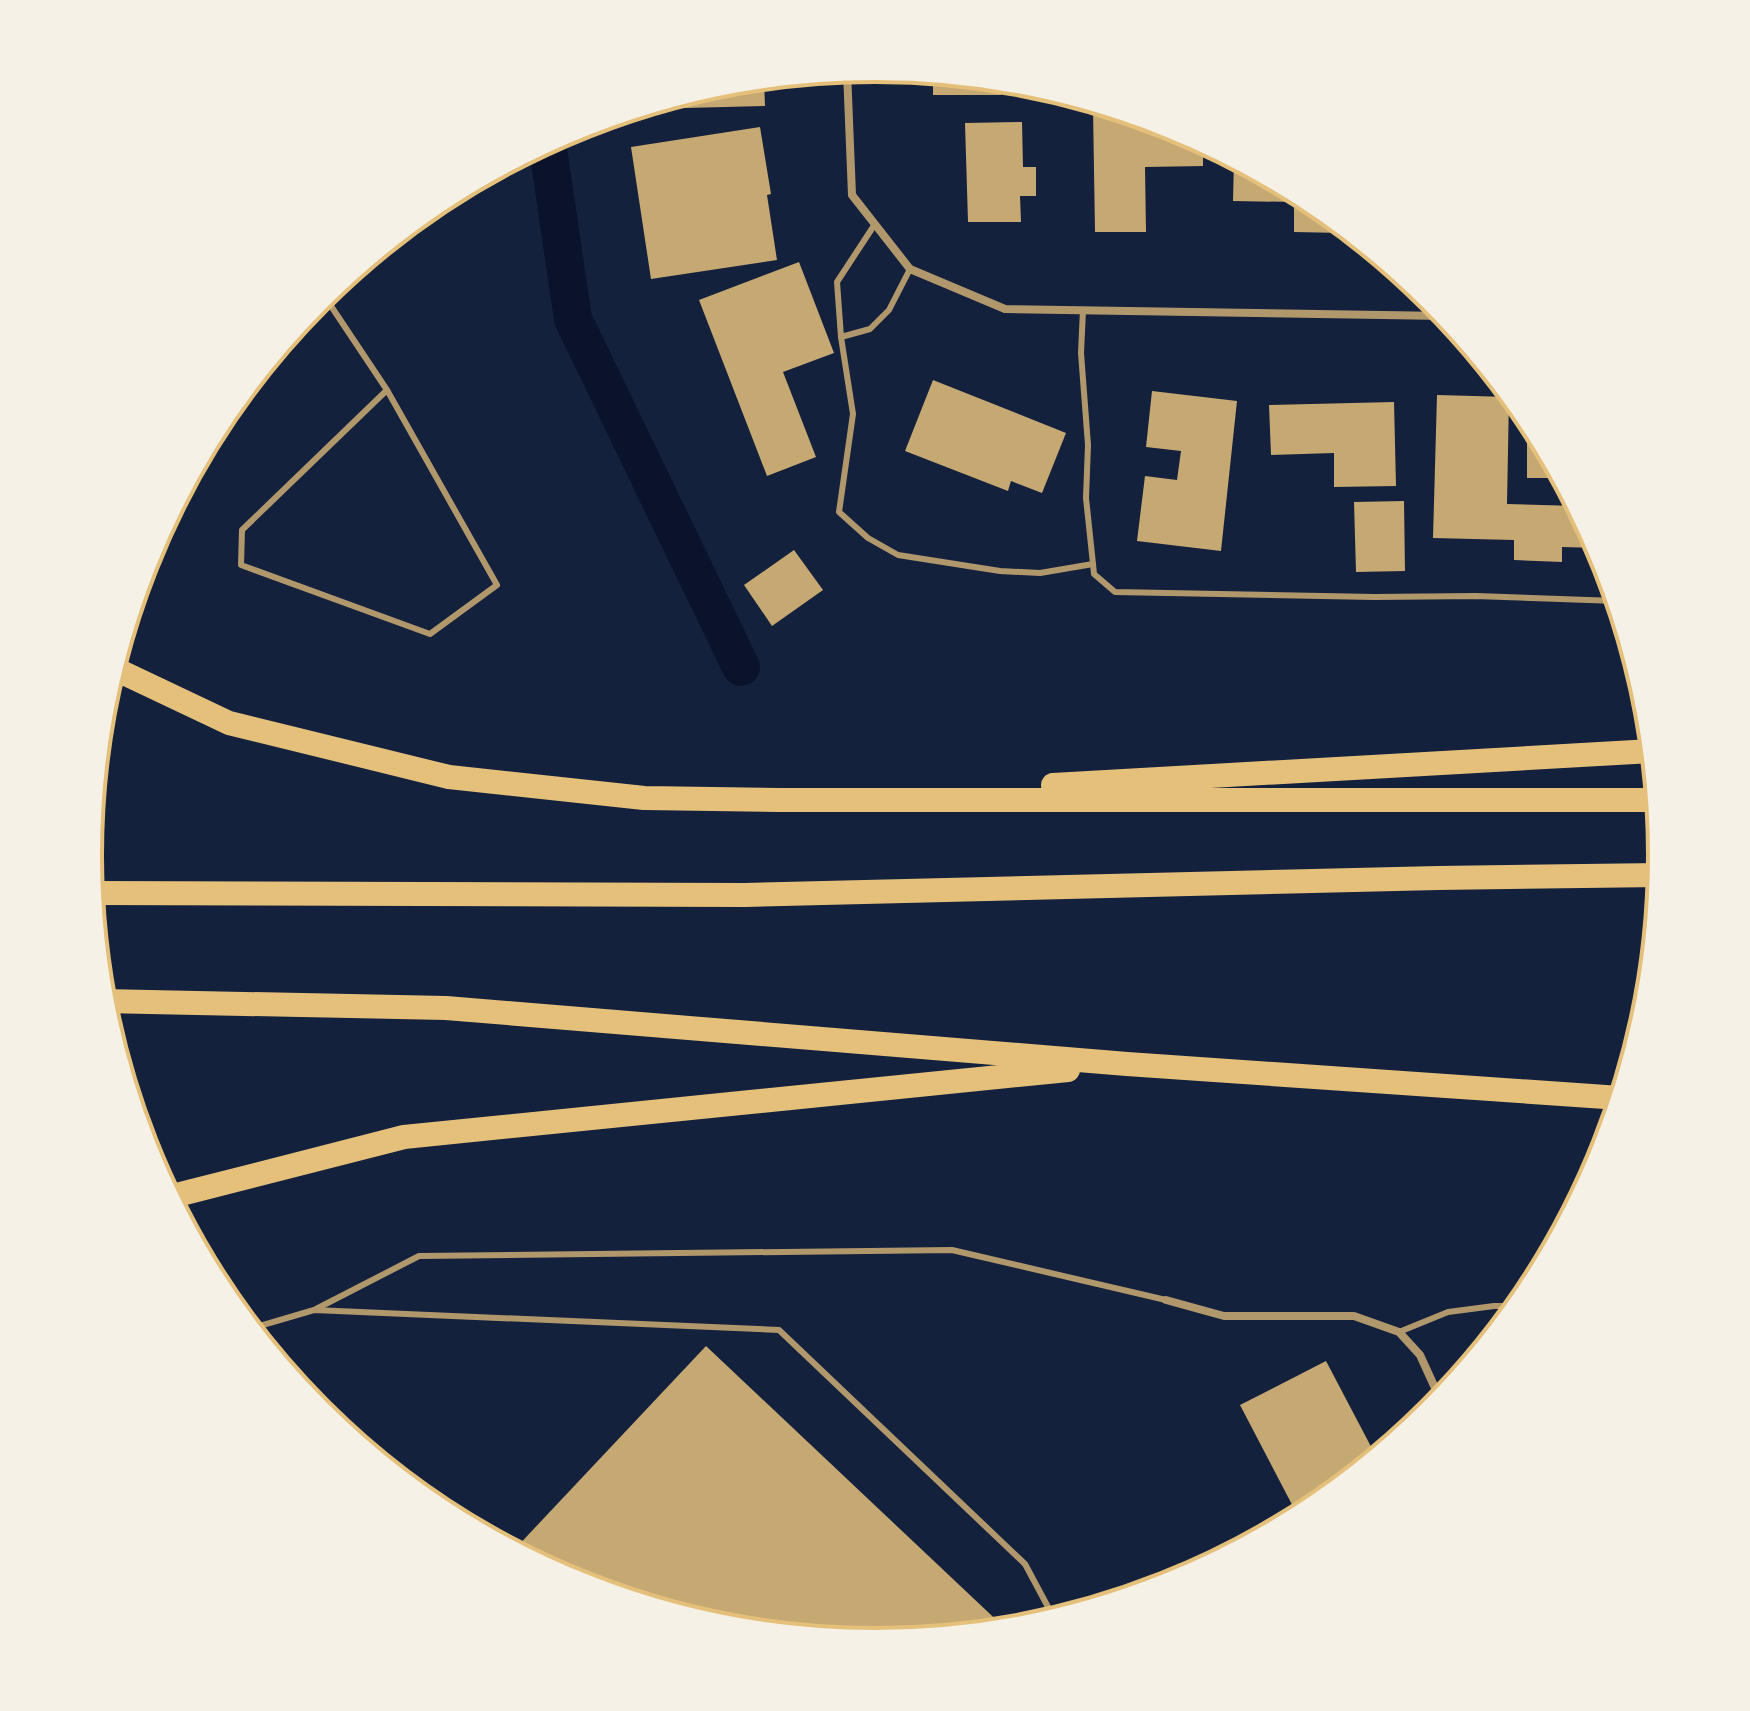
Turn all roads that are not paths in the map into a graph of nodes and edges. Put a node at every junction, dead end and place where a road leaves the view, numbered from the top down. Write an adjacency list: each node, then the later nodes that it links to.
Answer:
1 (847, 83): 2 (street)
2 (875, 224): 3 (street); 7 (lane)
3 (910, 269): 5 (street); 7 (lane)
4 (331, 306): 8 (lane)
5 (1083, 310): 6 (street); 9 (lane)
6 (1429, 316)
7 (841, 337): 9 (lane)
8 (387, 390): 8 (lane)
9 (1093, 564): 10 (lane)
10 (1605, 601)
11 (124, 673): 13 (highway)
12 (1641, 752): 13 (highway)
13 (779, 800): 14 (highway)
14 (1646, 800)
15 (1648, 875): 16 (highway)
16 (103, 893)
17 (115, 1001): 18 (highway)
18 (1127, 1064): 19 (highway); 20 (highway)
19 (1609, 1097)
20 (179, 1194)
21 (1166, 1300): 23 (lane); 25 (street)
22 (1503, 1306): 25 (lane)
23 (314, 1310): 24 (lane); 27 (lane)
24 (261, 1326)
25 (1399, 1332): 26 (street)
26 (1435, 1388)
27 (1049, 1609)

